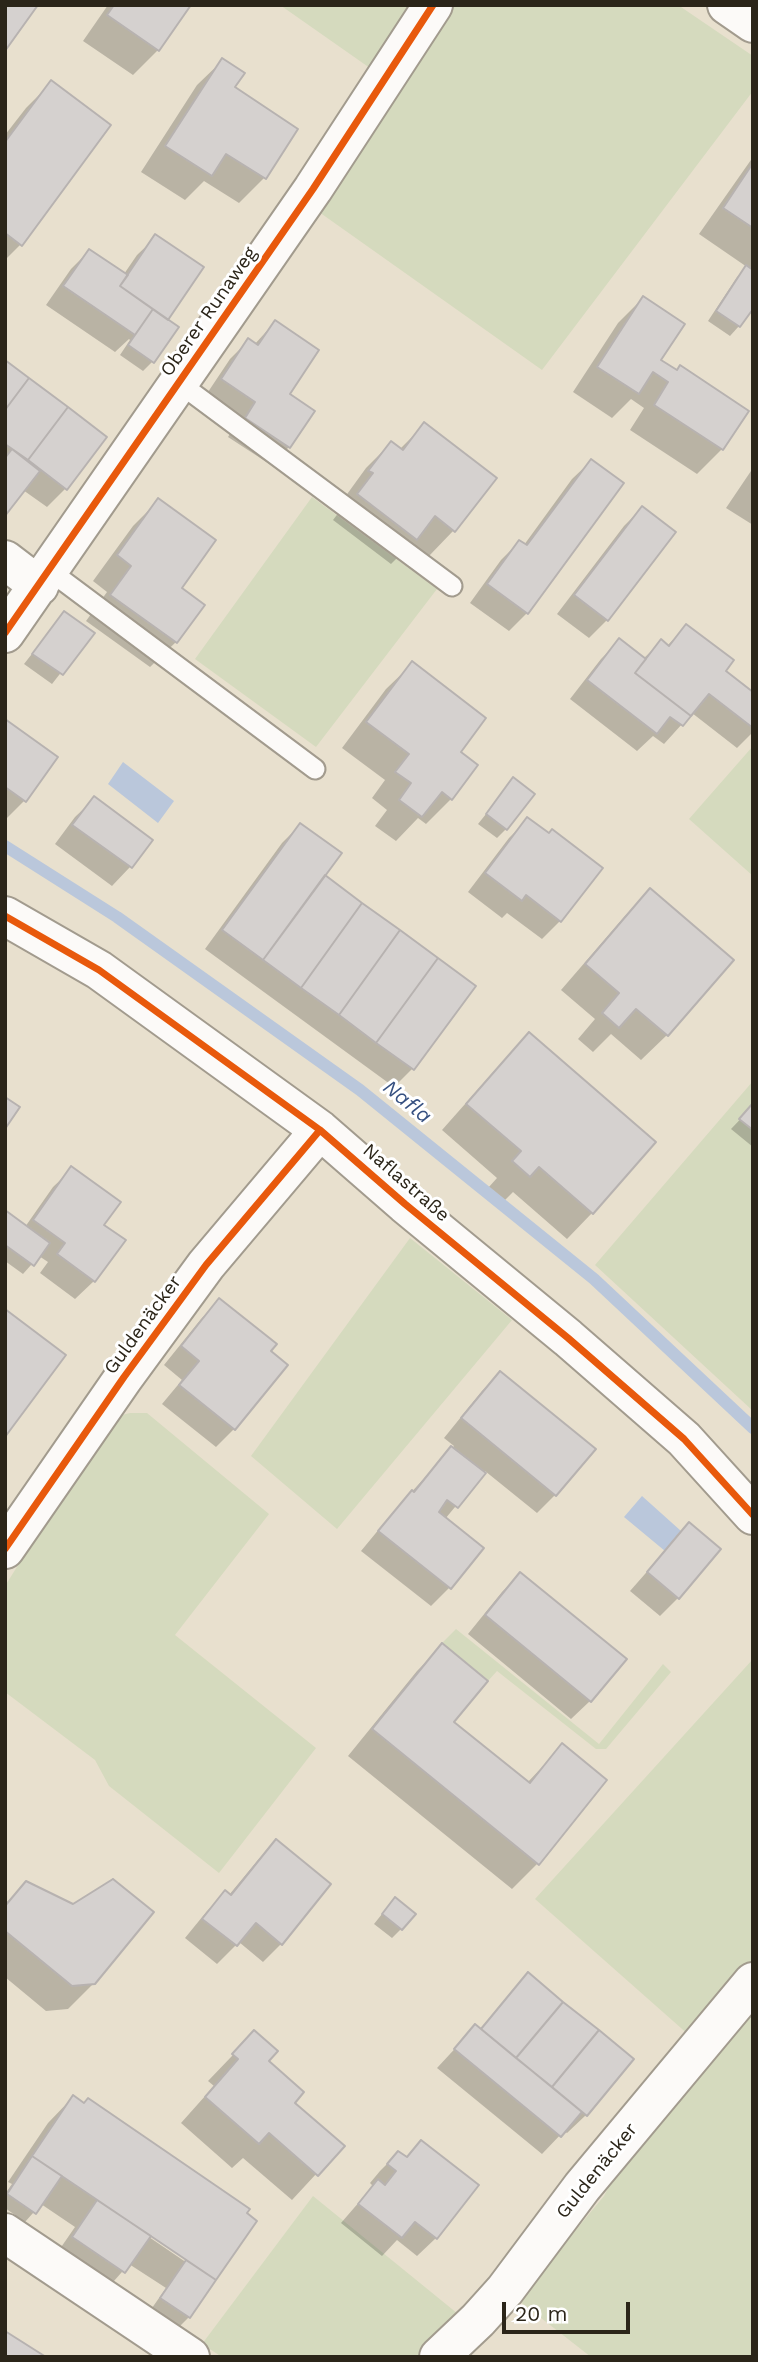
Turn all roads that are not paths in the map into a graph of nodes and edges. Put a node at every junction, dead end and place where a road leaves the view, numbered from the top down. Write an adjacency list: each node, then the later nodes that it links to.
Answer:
1 (433, 5): 4 (street, Oberer Runaweg)
2 (727, 5): 3 (street)
3 (753, 23)
4 (179, 383): 6 (street, Oberer Runaweg); 7 (lane)
5 (5, 560): 6 (street)
6 (44, 578): 8 (street, Oberer Runaweg); 9 (lane)
7 (452, 586)
8 (5, 633)
9 (315, 769)
10 (5, 916): 11 (street, Naflastraße)
11 (320, 1130): 12 (street, Naflastraße); 13 (street, Guldenäcker)
12 (753, 1515)
13 (5, 1549)
14 (753, 1982): 17 (street, Guldenäcker)
15 (5, 2233): 16 (street)
16 (190, 2357)
17 (439, 2357)

